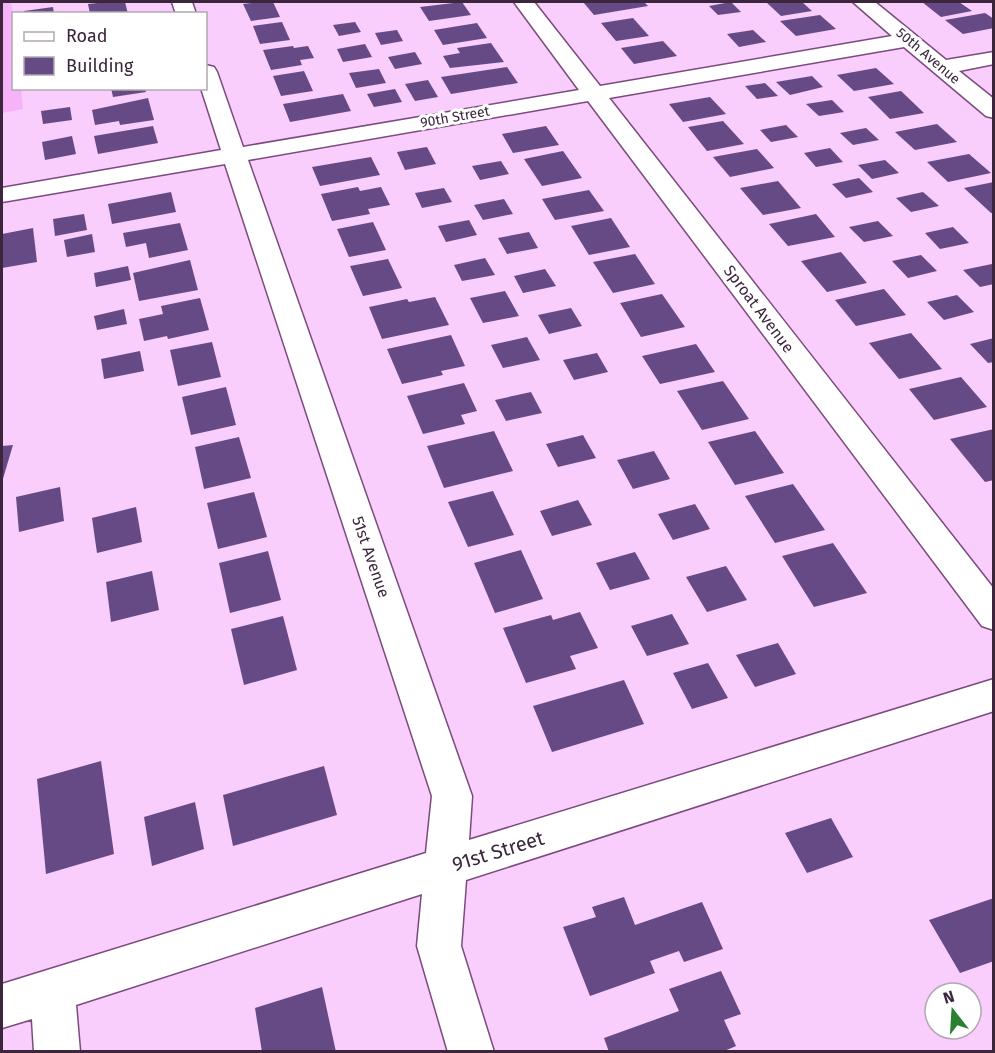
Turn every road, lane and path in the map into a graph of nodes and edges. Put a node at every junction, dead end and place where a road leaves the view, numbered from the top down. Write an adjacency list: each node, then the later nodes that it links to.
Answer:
1 (524, 2): 7 (street, Sproat Avenue)
2 (863, 2): 3 (street, 50th Avenue)
3 (908, 40): 5 (street, 50th Avenue); 7 (street, 90th Street)
4 (993, 58): 5 (street)
5 (942, 68): 8 (street, 50th Avenue)
6 (207, 75): 9 (street, 51st Avenue)
7 (594, 93): 9 (street, 90th Street); 11 (street, Sproat Avenue)
8 (993, 111)
9 (234, 155): 10 (street, 90th Street); 13 (street, 51st Avenue)
10 (2, 195)
11 (993, 616)
12 (993, 695): 13 (street, 91st Street)
13 (447, 867): 14 (street, 91st Street); 17 (street, 51st Avenue)
14 (52, 990): 15 (street, 91st Street); 16 (street)
15 (2, 1006)
16 (57, 1052)
17 (471, 1052)

